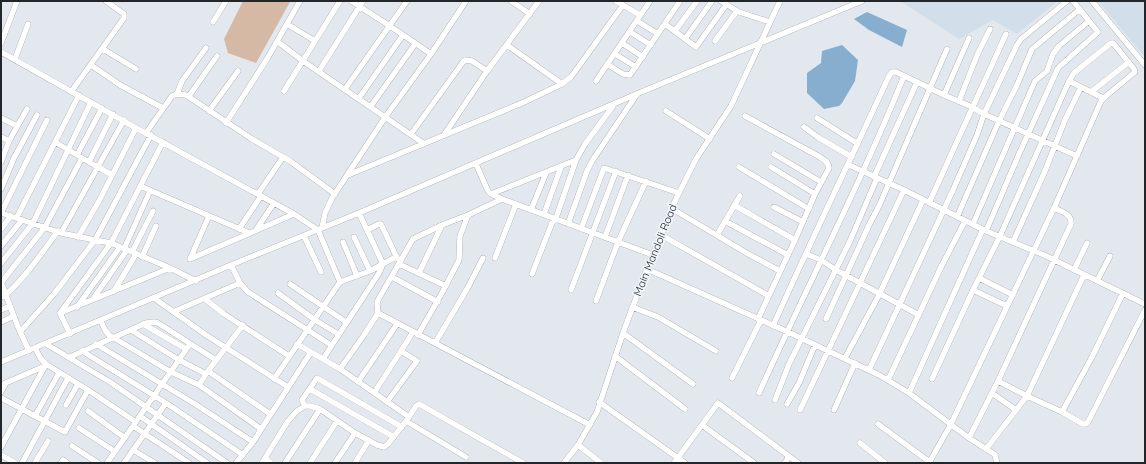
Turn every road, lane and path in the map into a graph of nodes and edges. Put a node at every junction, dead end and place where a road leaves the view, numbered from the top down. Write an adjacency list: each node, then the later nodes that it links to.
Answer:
1 (17, 1): 46 (street)
2 (106, 1): 53 (street)
3 (226, 1): 29 (street)
4 (300, 1): 32 (street)
5 (340, 1): 43 (street)
6 (351, 1): 22 (street)
7 (407, 1): 34 (street)
8 (466, 1): 56 (street)
9 (511, 1): 26 (street)
10 (538, 1): 26 (street)
11 (616, 1): 23 (street)
12 (650, 1): 27 (street)
13 (680, 1): 33 (street)
14 (697, 1): 37 (street)
15 (712, 1): 42 (street)
16 (780, 1): 30 (street, Main Mandoli Road)
17 (862, 1): 48 (street)
18 (1067, 1): 100 (street)
19 (1073, 1): 24 (street)
20 (1092, 1): 65 (street)
21 (724, 3): 25 (street); 42 (street)
22 (361, 4): 34 (street); 70 (street)
23 (623, 5): 27 (street); 75 (street)
24 (1080, 9): 28 (street); 108 (street)
25 (737, 11): 30 (street); 44 (street)
26 (530, 14): 50 (street)
27 (639, 18): 36 (street); 38 (street)
28 (1089, 21): 113 (street); 114 (street)
29 (213, 22)
30 (770, 22): 48 (street, Main Mandoli Road)
31 (28, 24): 60 (street)
32 (287, 24): 43 (street); 45 (street)
33 (665, 24): 37 (street); 38 (street)
34 (390, 26): 40 (street); 78 (street)
35 (990, 29): 89 (street)
36 (630, 32): 47 (street); 51 (street)
37 (675, 32): 42 (street)
38 (658, 34): 51 (street)
39 (1006, 34): 93 (street)
40 (403, 35): 49 (street); 87 (street)
41 (969, 38): 85 (street)
42 (685, 39)
43 (316, 41): 61 (street)
44 (715, 41)
45 (278, 42): 61 (street); 109 (street)
46 (1, 43)
47 (622, 43): 57 (street); 59 (street)
48 (760, 43): 83 (street); 119 (street, Main Mandoli Road)
49 (415, 44): 56 (street); 92 (street)
50 (507, 45): 69 (street); 75 (street)
51 (650, 45): 59 (street)
52 (206, 48): 82 (street)
53 (103, 49): 64 (street); 67 (street)
54 (947, 49): 77 (street)
55 (1, 52): 60 (street)
56 (431, 54): 102 (street)
57 (615, 54): 63 (street); 66 (street)
58 (217, 56): 86 (street)
59 (643, 56): 66 (street)
60 (15, 59): 80 (street)
61 (303, 61): 70 (street); 79 (street)
62 (1129, 62): 73 (street); 81 (street); 88 (street)
63 (607, 64): 66 (street); 72 (street)
64 (91, 65): 80 (street); 95 (street)
65 (1145, 66)
66 (636, 67)
67 (136, 69)
68 (238, 71): 97 (street)
69 (487, 71): 116 (street); 117 (street)
70 (318, 72): 78 (street)
71 (904, 76): 74 (street); 125 (street); 143 (street)
72 (596, 81)
73 (1069, 81): 76 (street); 120 (street)
74 (917, 82): 77 (street); 148 (street)
75 (562, 84): 117 (street)
76 (1081, 87): 81 (street); 126 (street)
77 (930, 88): 85 (street); 151 (street)
78 (345, 89): 87 (street)
79 (284, 91)
80 (72, 92): 84 (street)
81 (1091, 92): 88 (street)
82 (177, 94): 86 (street); 95 (street)
83 (638, 94): 91 (street); 188 (street)
84 (79, 95): 90 (street); 122 (street)
85 (944, 95): 89 (street)
86 (189, 96): 97 (street)
87 (359, 98): 92 (street)
88 (1103, 98): 129 (street)
89 (959, 101): 93 (street)
90 (91, 102): 94 (street); 127 (street)
91 (613, 105): 133 (street); 136 (street)
92 (371, 106): 102 (street)
93 (972, 107): 100 (street); 165 (street)
94 (102, 108): 99 (street); 130 (street)
95 (163, 108): 115 (street)
96 (27, 109): 110 (street)
97 (210, 111): 109 (street)
98 (666, 111): 119 (street)
99 (113, 114): 107 (street); 135 (street)
100 (984, 114): 108 (street); 173 (street)
101 (37, 115): 153 (street)
102 (386, 116): 116 (street); 146 (street)
103 (745, 116): 150 (street)
104 (1, 118): 110 (street)
105 (817, 118): 125 (street)
106 (47, 120): 175 (street)
107 (124, 120): 112 (street); 138 (street)
108 (999, 121): 113 (street); 181 (street)
109 (226, 122): 131 (street)
110 (17, 126): 121 (street)
111 (804, 127): 132 (street)
112 (136, 128): 115 (street); 145 (street)
113 (1014, 128): 114 (street); 189 (street)
114 (1028, 133): 120 (street); 198 (street)
115 (148, 134): 123 (street); 210 (street)
116 (411, 134): 124 (street)
117 (444, 135): 124 (street)
118 (1, 137): 121 (street)
119 (710, 139): 156 (street, Main Mandoli Road)
120 (1043, 140): 126 (street); 206 (street)
121 (9, 141): 134 (street)
122 (55, 142): 127 (street); 182 (street)
123 (163, 142): 152 (street); 160 (street)
124 (423, 143): 146 (street)
125 (858, 144): 132 (street)
126 (1055, 145): 129 (street); 214 (street)
127 (68, 149): 130 (street); 187 (street)
128 (774, 154): 150 (street)
129 (1077, 156): 170 (street)
130 (80, 157): 135 (street); 192 (street)
131 (283, 157): 157 (street); 160 (street)
132 (852, 157): 137 (street)
133 (576, 160): 139 (street); 183 (street)
134 (1, 162)
135 (89, 162): 138 (street)
136 (476, 164): 158 (street); 176 (street)
137 (849, 165): 143 (street); 220 (street)
138 (97, 167): 145 (street); 200 (street)
139 (561, 167): 144 (street); 178 (street)
140 (740, 167): 171 (street)
141 (771, 167): 159 (street)
142 (616, 171): 147 (street); 196 (street); 202 (street)
143 (863, 172): 148 (street); 227 (street)
144 (546, 173): 158 (street); 172 (street)
145 (112, 175): 207 (street)
146 (348, 175): 157 (street)
147 (628, 175): 149 (street); 209 (street)
148 (876, 178): 151 (street); 235 (street)
149 (646, 181): 156 (street); 213 (street)
150 (821, 182): 159 (street)
151 (888, 184): 154 (street); 244 (street)
152 (140, 186): 155 (street); 215 (street)
153 (1, 189)
154 (904, 190): 163 (street); 253 (street)
155 (150, 191): 180 (street); 218 (street)
156 (679, 193): 168 (street, Main Mandoli Road)
157 (335, 194): 195 (street)
158 (491, 194): 162 (street)
159 (815, 194): 171 (street)
160 (260, 195): 164 (street); 194 (street)
161 (740, 196): 167 (street)
162 (502, 199): 166 (street); 179 (street)
163 (923, 200): 165 (street); 260 (street)
164 (274, 203): 177 (street); 199 (street)
165 (929, 203): 173 (street)
166 (516, 204): 172 (street); 226 (street)
167 (734, 205): 184 (street); 211 (street)
168 (672, 208): 203 (street, Main Mandoli Road); 204 (street)
169 (774, 208): 186 (street)
170 (1054, 208): 219 (street); 228 (street)
171 (809, 209): 186 (street)
172 (531, 210): 178 (street)
173 (944, 210): 181 (street); 272 (street)
174 (153, 211): 218 (street)
175 (1, 213): 182 (street)
176 (360, 213): 195 (street); 197 (street)
177 (294, 214): 195 (street); 199 (street)
178 (544, 214): 183 (street)
179 (468, 215): 190 (street); 254 (street)
180 (209, 216): 194 (street); 201 (street)
181 (957, 217): 185 (street)
182 (17, 218): 187 (street); 193 (street); 217 (street)
183 (556, 218): 188 (street); 241 (street)
184 (725, 221): 204 (street); 222 (street)
185 (965, 221): 189 (street); 281 (street)
186 (803, 222): 211 (street)
187 (33, 224): 192 (street); 230 (street)
188 (568, 224): 196 (street)
189 (973, 224): 198 (street)
190 (442, 225): 229 (street); 240 (street)
191 (156, 226): 224 (street)
192 (45, 227): 200 (street); 250 (street)
193 (1, 229)
194 (239, 229): 201 (street)
195 (320, 229): 205 (street); 249 (street)
196 (581, 229): 202 (street)
197 (367, 230): 229 (street); 231 (street)
198 (985, 230): 206 (street); 352 (street)
199 (256, 231): 201 (street)
200 (59, 232): 207 (street); 262 (street)
201 (249, 233)
202 (592, 233): 209 (street); 255 (street)
203 (661, 235): 221 (street, Main Mandoli Road); 263 (street)
204 (717, 235): 238 (street)
205 (304, 236): 232 (street); 239 (street)
206 (1000, 236): 214 (street); 246 (street)
207 (78, 237): 210 (street)
208 (354, 237): 237 (street)
209 (605, 237): 213 (street)
210 (95, 240): 215 (street); 295 (street)
211 (795, 240): 222 (street)
212 (344, 242): 243 (street)
213 (618, 242): 221 (street); 267 (street)
214 (1013, 242): 219 (street)
215 (111, 243): 218 (street); 279 (street)
216 (1087, 243): 236 (street)
217 (1, 246)
218 (128, 251): 224 (street); 257 (street); 266 (street); 271 (street)
219 (1034, 251): 228 (street); 261 (street)
220 (806, 254): 227 (street); 292 (street)
221 (653, 255): 234 (street, Main Mandoli Road)
222 (788, 255): 238 (street)
223 (1110, 256): 248 (street)
224 (142, 257): 233 (street)
225 (483, 258): 303 (street)
226 (495, 258)
227 (821, 260): 235 (street); 296 (street)
228 (1055, 260): 236 (street); 339 (street)
229 (399, 261): 231 (street); 240 (street); 245 (street)
230 (1, 263)
231 (382, 264): 237 (street); 288 (street)
232 (231, 265): 247 (street); 251 (street)
233 (170, 268): 247 (street); 257 (street)
234 (647, 269): 274 (street, Main Mandoli Road); 283 (street)
235 (836, 270): 244 (street); 302 (street)
236 (1074, 270): 242 (street)
237 (370, 271): 243 (street)
238 (780, 271): 263 (street)
239 (321, 272)
240 (419, 273): 254 (street)
241 (532, 274)
242 (1084, 275): 248 (street); 355 (street)
243 (357, 276): 249 (street)
244 (846, 276): 253 (street); 284 (street)
245 (392, 277): 268 (street); 280 (street)
246 (978, 278): 256 (street); 261 (street)
247 (196, 281): 264 (street)
248 (1097, 281): 259 (street)
249 (340, 282): 275 (street)
250 (1, 283): 262 (street)
251 (240, 284): 265 (street); 294 (street)
252 (290, 284): 275 (street)
253 (860, 284): 260 (street); 313 (street)
254 (446, 286): 268 (street)
255 (571, 290)
256 (973, 290): 273 (street); 337 (street)
257 (114, 291): 266 (street)
258 (278, 293): 285 (street)
259 (1122, 293): 269 (street); 372 (street)
260 (879, 294): 272 (street); 322 (street)
261 (1013, 295): 273 (street)
262 (4, 296): 270 (street)
263 (769, 296): 283 (street)
264 (154, 298): 278 (street); 286 (street)
265 (205, 299): 278 (street); 291 (street)
266 (93, 300): 271 (street)
267 (596, 300)
268 (438, 302): 297 (street)
269 (1145, 304)
270 (10, 306): 276 (street); 282 (street)
271 (77, 306): 279 (street)
272 (900, 306): 281 (street); 330 (street)
273 (1007, 306): 383 (street)
274 (632, 307): 298 (street, Main Mandoli Road); 317 (street)
275 (323, 308): 285 (street); 288 (street)
276 (1, 310)
277 (1145, 310): 372 (street)
278 (173, 312): 311 (street)
279 (60, 313): 299 (street)
280 (378, 313): 290 (street); 329 (street)
281 (920, 315): 338 (street)
282 (14, 316): 287 (street); 295 (street)
283 (759, 319): 292 (street); 335 (street)
284 (826, 319)
285 (314, 320): 294 (street); 300 (street)
286 (101, 321): 299 (street); 301 (street)
287 (1, 322)
288 (346, 322): 300 (street)
289 (143, 324): 293 (street); 306 (street); 312 (street)
290 (397, 324): 297 (street); 340 (street)
291 (242, 325): 311 (street); 319 (street)
292 (773, 326): 296 (street)
293 (131, 330): 301 (street); 324 (street)
294 (307, 330): 307 (street); 308 (street)
295 (20, 332): 314 (street)
296 (788, 332): 302 (street); 350 (street)
297 (416, 333): 303 (street); 316 (street)
298 (623, 333): 320 (street, Main Mandoli Road); 343 (street)
299 (70, 334): 304 (street)
300 (338, 334): 308 (street)
301 (113, 337): 305 (street); 331 (street)
302 (802, 339): 309 (street); 357 (street)
303 (435, 343): 385 (street)
304 (46, 344): 310 (street); 321 (street)
305 (96, 344): 315 (street); 344 (street)
306 (190, 344): 312 (street); 325 (street)
307 (297, 344): 318 (street); 319 (street)
308 (331, 345): 323 (street)
309 (815, 345): 313 (street); 361 (street)
310 (35, 348): 314 (street); 328 (street)
311 (226, 348): 325 (street); 336 (street)
312 (186, 349): 324 (street)
313 (829, 350): 322 (street); 368 (street)
314 (29, 351): 326 (street)
315 (82, 351): 321 (street); 354 (street)
316 (401, 351): 351 (street); 358 (street)
317 (716, 351)
318 (311, 352): 323 (street); 346 (street)
319 (289, 356): 336 (street)
320 (615, 356): 359 (street, Main Mandoli Road); 367 (street)
321 (70, 357): 363 (street)
322 (845, 358): 327 (street)
323 (323, 359): 329 (street)
324 (179, 360): 331 (street); 333 (street)
325 (216, 360): 333 (street)
326 (1, 362)
327 (855, 363): 330 (street); 369 (street)
328 (46, 365): 332 (street); 341 (street); 365 (street)
329 (340, 369): 340 (street)
330 (869, 370): 338 (street)
331 (171, 372): 344 (street); 345 (street)
332 (59, 373): 334 (street); 375 (street)
333 (207, 373): 345 (street); 374 (street)
334 (68, 378): 342 (street); 379 (street)
335 (732, 378)
336 (274, 379): 346 (street)
337 (932, 379)
338 (888, 380): 352 (street)
339 (998, 381): 353 (street); 355 (street)
340 (358, 382): 351 (street)
341 (3, 384): 349 (street)
342 (78, 384): 348 (street); 362 (street)
343 (693, 384)
344 (162, 385): 354 (street); 396 (street)
345 (199, 385): 388 (street)
346 (288, 387): 374 (street)
347 (310, 389): 364 (street); 386 (street); 391 (street)
348 (88, 390): 379 (street); 380 (street)
349 (1, 392)
350 (759, 392)
351 (374, 393): 358 (street)
352 (909, 393): 383 (street)
353 (992, 393): 370 (street); 393 (street)
354 (154, 396): 360 (street); 363 (street)
355 (1027, 396): 370 (street); 372 (street)
356 (1, 398): 365 (street)
357 (775, 400)
358 (386, 402): 377 (street)
359 (599, 402): 385 (street, Main Mandoli Road); 408 (street)
360 (166, 403): 373 (street); 405 (street)
361 (787, 404)
362 (66, 405)
363 (147, 406): 373 (street); 376 (street)
364 (304, 406): 366 (street); 409 (street)
365 (22, 409): 375 (street); 400 (street)
366 (320, 409): 378 (street); 424 (street)
367 (685, 409)
368 (800, 410)
369 (834, 410)
370 (1016, 410): 401 (street)
371 (88, 411): 392 (street)
372 (1062, 412)
373 (158, 414): 384 (street); 421 (street)
374 (270, 414): 388 (street)
375 (35, 416): 379 (street)
376 (140, 416): 380 (street); 384 (street)
377 (408, 419): 386 (street); 407 (street); 428 (street)
378 (337, 421): 389 (street); 425 (street)
379 (45, 422): 411 (street)
380 (134, 424): 390 (street); 392 (street)
381 (702, 424): 406 (street); 408 (street); 433 (street)
382 (878, 424): 437 (street)
383 (951, 424): 393 (street); 437 (street)
384 (152, 425): 390 (street); 420 (street)
385 (590, 425): 399 (street, Main Mandoli Road)
386 (402, 427): 391 (street)
387 (79, 428): 403 (street)
388 (261, 429): 396 (street)
389 (355, 433): 394 (street); 426 (street)
390 (145, 434): 402 (street); 419 (street)
391 (394, 437): 394 (street)
392 (124, 438): 403 (street)
393 (969, 438): 401 (street)
394 (369, 440): 427 (street)
395 (48, 441): 412 (street)
396 (253, 442): 405 (street)
397 (860, 443): 436 (street)
398 (72, 446): 415 (street)
399 (578, 446): 429 (street, Main Mandoli Road); 430 (street)
400 (1, 447)
401 (986, 449): 438 (street)
402 (132, 450): 417 (street); 418 (street)
403 (114, 451): 416 (street)
404 (1, 455): 410 (street)
405 (243, 455): 422 (street)
406 (789, 456): 434 (street); 435 (street)
407 (466, 457)
408 (678, 458): 431 (street); 432 (street)
409 (264, 461): 423 (street)
410 (15, 463)
411 (22, 463)
412 (35, 463)
413 (61, 463): 414 (street)
414 (67, 463)
415 (98, 463)
416 (107, 463)
417 (124, 463)
418 (155, 463)
419 (189, 463)
420 (207, 463)
421 (227, 463)
422 (236, 463)
423 (271, 463)
424 (285, 463)
425 (310, 463)
426 (335, 463)
427 (355, 463)
428 (523, 463)
429 (564, 463)
430 (601, 463)
431 (674, 463)
432 (685, 463)
433 (754, 463)
434 (785, 463)
435 (798, 463)
436 (885, 463)
437 (930, 463)
438 (997, 463)

